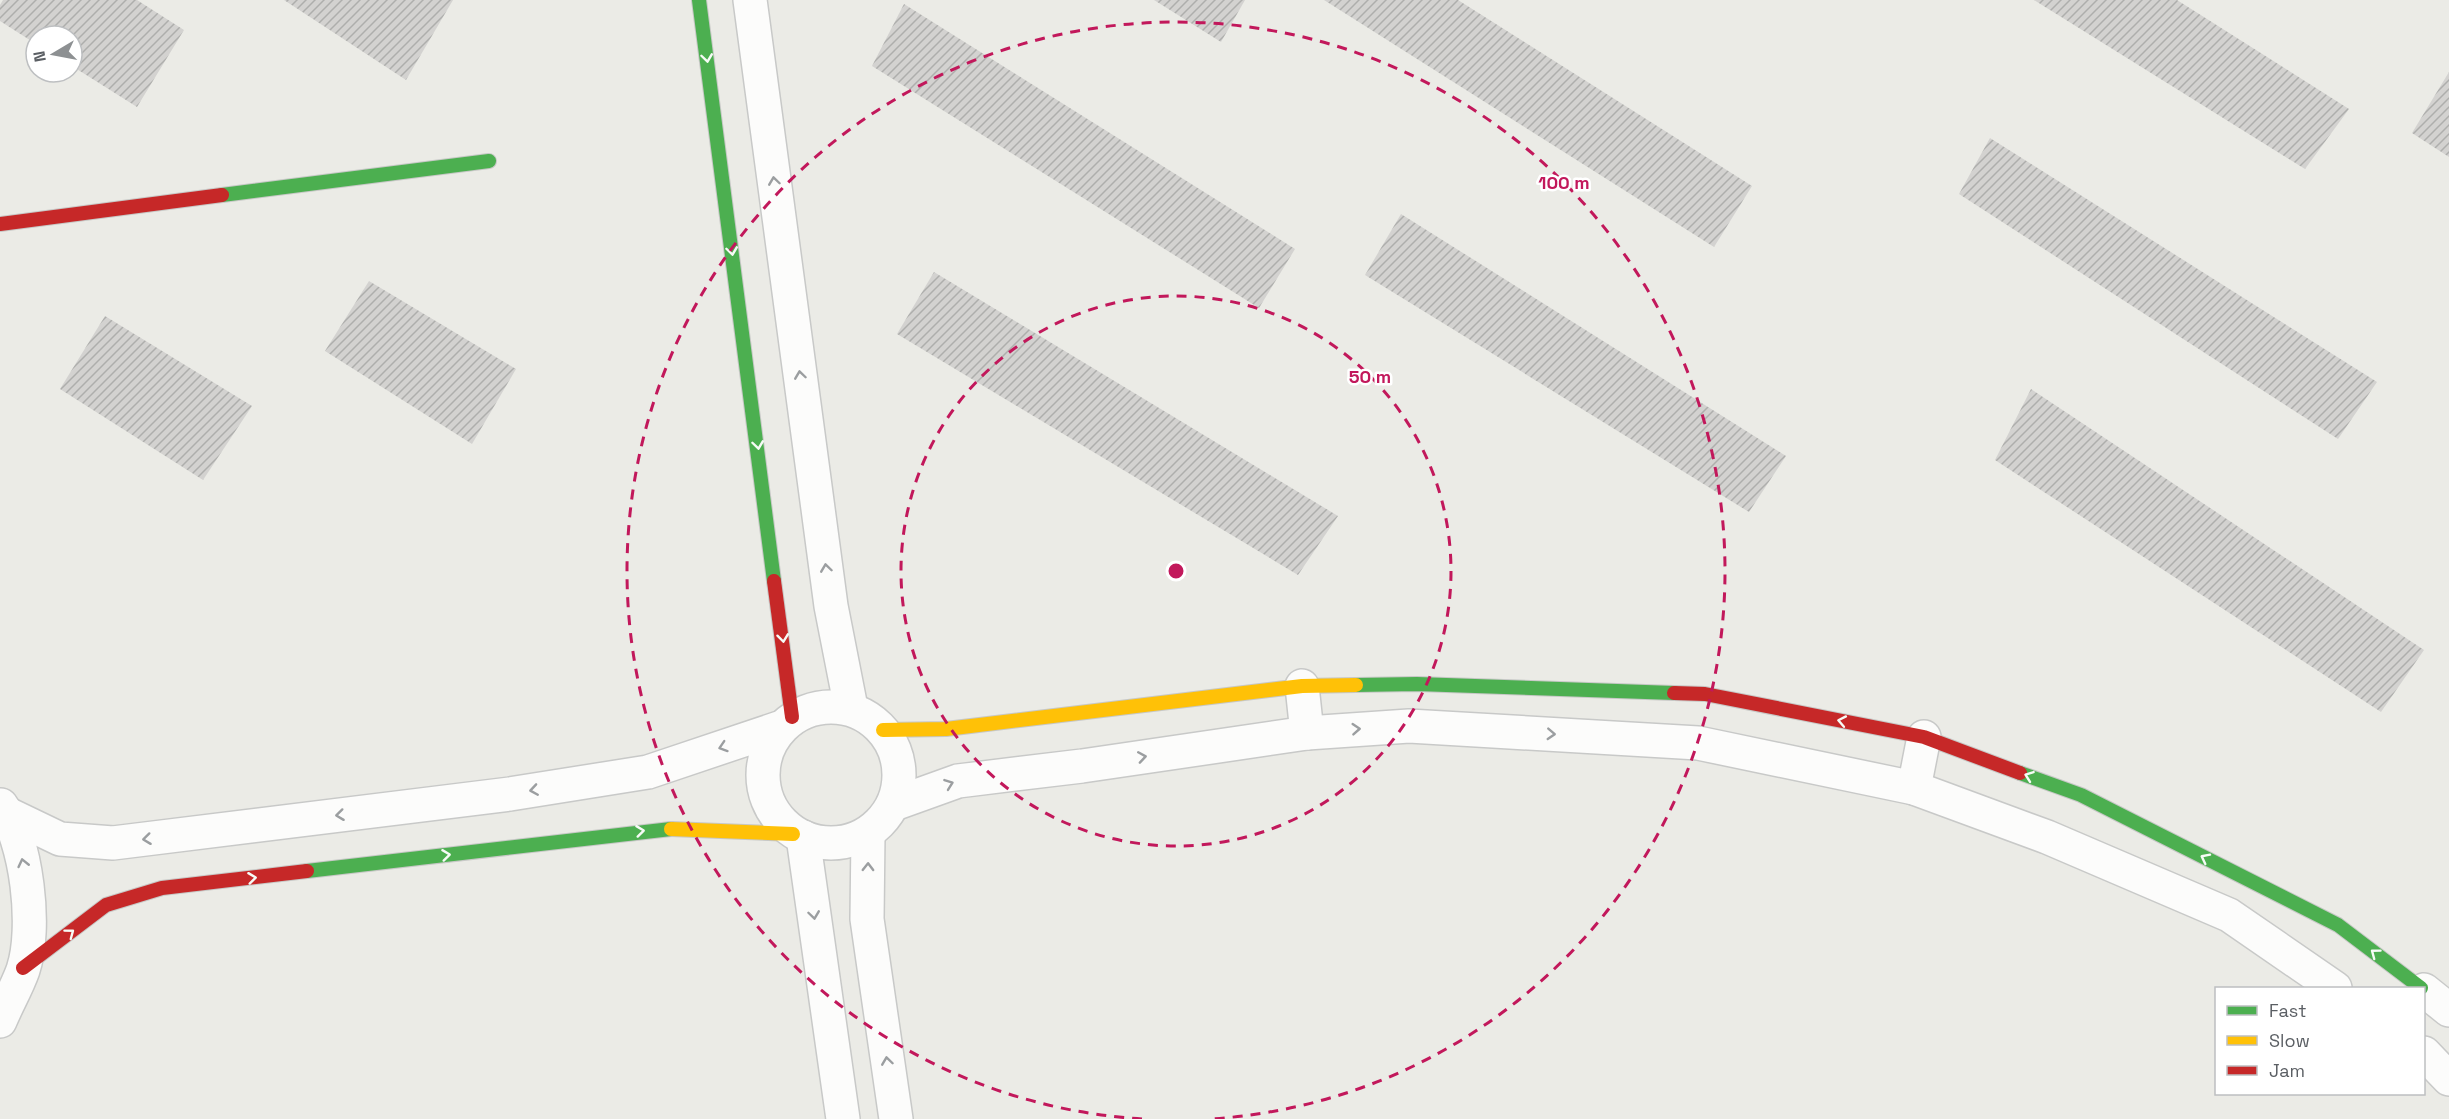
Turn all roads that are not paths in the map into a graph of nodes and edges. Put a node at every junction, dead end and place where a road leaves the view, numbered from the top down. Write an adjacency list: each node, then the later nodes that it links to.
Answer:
1 (699, 0): 7 (street, one-way to 7)
2 (750, 0): 6 (street, one-way to 2)
3 (489, 161): 4 (street)
4 (0, 224)
5 (1302, 686): 8 (street); 9 (street); 10 (street, one-way to 5)
6 (851, 708): 7 (street); 8 (street)
7 (785, 723): 13 (street, one-way to 13); 15 (street)
8 (884, 730): 12 (street)
9 (1307, 733): 11 (street, one-way to 11); 12 (street, one-way to 9)
10 (1924, 737): 11 (street); 18 (street, one-way to 10)
11 (1914, 788): 17 (street)
12 (894, 804): 14 (street)
13 (4, 809): 16 (street, one-way to 13)
14 (868, 834): 15 (street); 25 (street, one-way to 14)
15 (798, 835): 16 (street, one-way to 15); 24 (street, one-way to 24)
16 (23, 968): 21 (street)
17 (2334, 987)
18 (2419, 987)
19 (2425, 991): 20 (street)
20 (2449, 1010)
21 (0, 1020)
22 (2425, 1054): 23 (street)
23 (2449, 1079)
24 (843, 1119)
25 (896, 1119)

